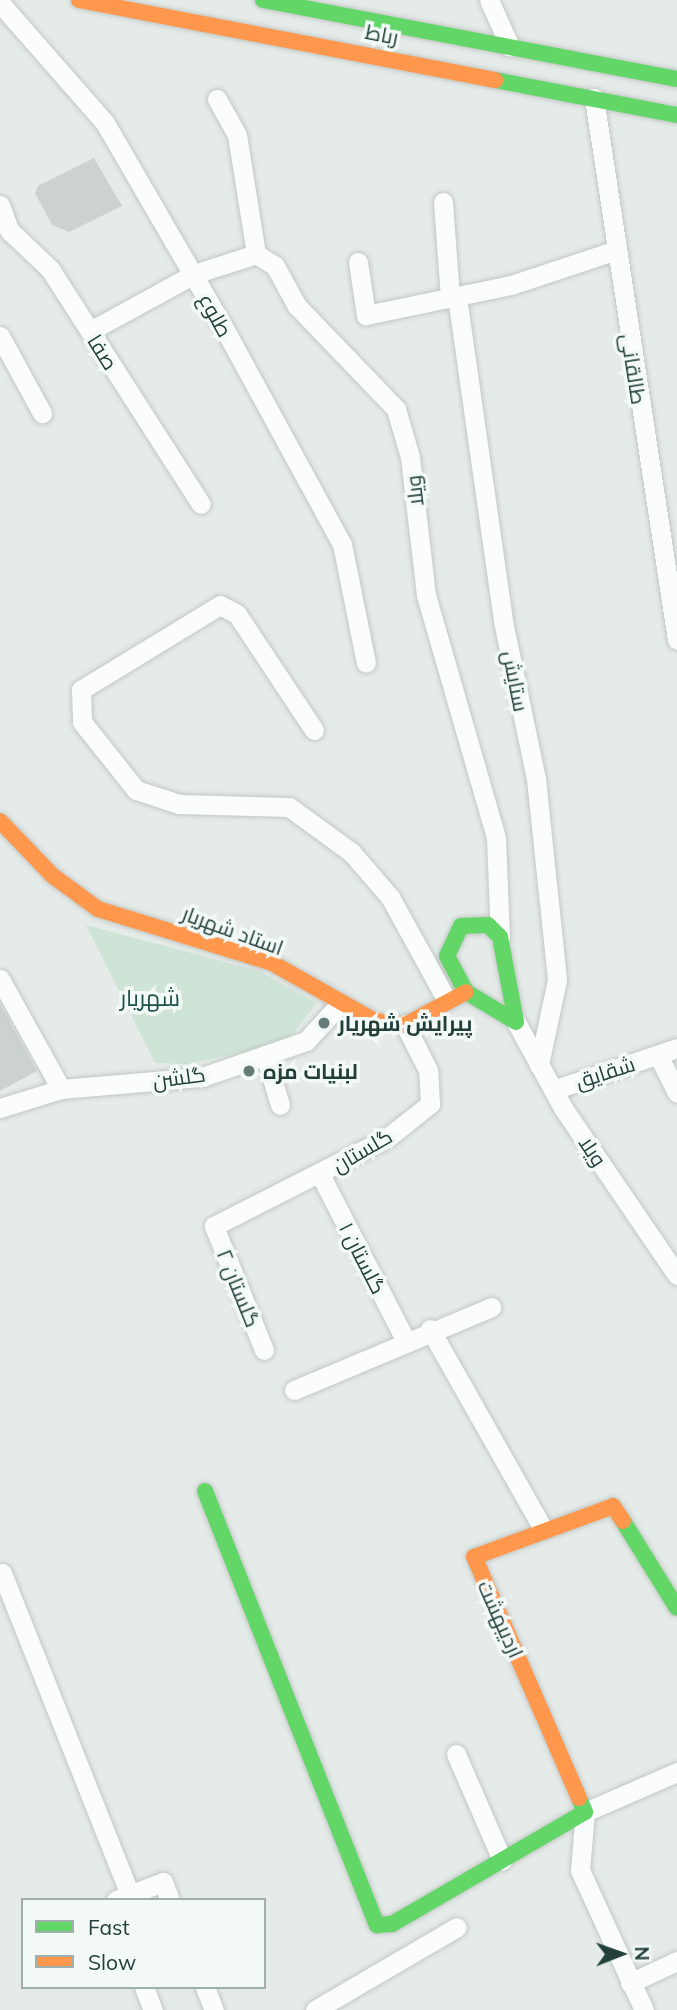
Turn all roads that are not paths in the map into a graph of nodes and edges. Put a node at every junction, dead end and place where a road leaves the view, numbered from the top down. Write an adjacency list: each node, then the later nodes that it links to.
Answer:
1 (79, 0): 9 (street, رباط)
2 (264, 0): 6 (street, رباط)
3 (338, 0): 6 (street)
4 (489, 0): 7 (street)
5 (0, 3): 18 (street, طلوع)
6 (320, 11): 7 (street, رباط)
7 (510, 47): 8 (street, رباط)
8 (677, 79)
9 (594, 98): 11 (street, رباط); 15 (street, طالقانی)
10 (217, 99): 16 (street)
11 (677, 115)
12 (443, 202): 19 (street, ستایش)
13 (0, 205): 14 (street, صفا)
14 (5, 232): 20 (street, صفا)
15 (613, 251): 19 (street); 24 (street, طالقانی)
16 (256, 254): 18 (street); 28 (street, ویلا)
17 (358, 262): 19 (street)
18 (194, 274): 20 (street); 25 (street, طلوع)
19 (453, 298): 38 (street, ستایش)
20 (90, 331): 23 (street, صفا)
21 (0, 336): 22 (street)
22 (42, 413)
23 (201, 504)
24 (677, 640)
25 (366, 663)
26 (314, 730): 31 (street)
27 (0, 821): 32 (street, استاد شهریار)
28 (500, 937): 30 (street); 33 (street)
29 (0, 979): 39 (street)
30 (466, 992): 31 (street); 33 (street)
31 (446, 999): 34 (street)
32 (339, 1005): 34 (street, استاد شهریار); 36 (street, گلشن)
33 (516, 1022): 38 (street, ویلا)
34 (405, 1025): 44 (street, گلستان)
35 (677, 1048): 37 (street, شقایق)
36 (265, 1055): 39 (street, گلشن); 42 (street)
37 (658, 1055): 40 (street, شقایق); 41 (street, شقایق)
38 (538, 1065): 40 (street, ویلا)
39 (61, 1089): 43 (street, گلشن)
40 (553, 1090): 46 (street, ویلا)
41 (677, 1093)
42 (280, 1105)
43 (0, 1108)
44 (320, 1174): 45 (street, گلستان); 49 (street, گلستان ۱)
45 (214, 1226): 50 (street, گلستان ۲)
46 (677, 1275)
47 (491, 1307): 48 (street)
48 (430, 1329): 49 (street); 53 (street)
49 (406, 1341): 51 (street)
50 (264, 1350)
51 (294, 1390)
52 (205, 1490): 59 (street)
53 (542, 1527): 55 (street, اردیبهشت); 58 (street, اردیبهشت)
54 (2, 1573): 60 (street)
55 (677, 1608)
56 (456, 1754): 59 (street)
57 (677, 1772): 58 (street)
58 (585, 1812): 59 (street); 64 (street, اردیبهشت)
59 (502, 1860)
60 (123, 1897): 61 (street)
61 (169, 1898)
62 (457, 1927): 69 (street)
63 (677, 1961): 64 (street)
64 (630, 1983): 70 (street, اردیبهشت)
65 (145, 1989): 67 (street)
66 (206, 1989): 68 (street)
67 (153, 2010)
68 (214, 2010)
69 (315, 2010)
70 (644, 2010)

